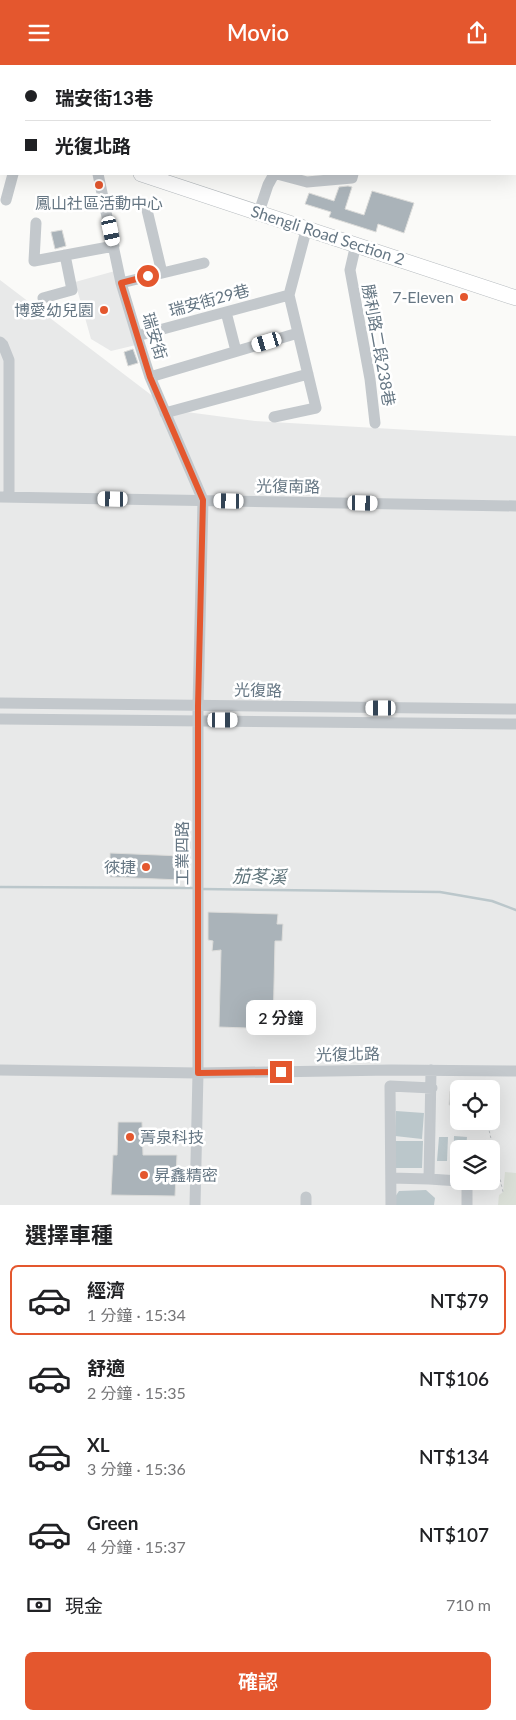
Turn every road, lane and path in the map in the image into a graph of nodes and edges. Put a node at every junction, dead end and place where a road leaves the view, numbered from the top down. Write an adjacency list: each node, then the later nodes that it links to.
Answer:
1 (13, 175): 7 (street)
2 (98, 175): 13 (street, 瑞安街)
3 (143, 175): 9 (main road, Shengli Road Section 2)
4 (274, 175): 9 (street)
5 (279, 175): 6 (street)
6 (353, 175)
7 (6, 200)
8 (148, 210): 16 (street)
9 (259, 212): 11 (main road, Shengli Road Section 2)
10 (36, 223): 14 (street)
11 (307, 227): 12 (main road, Shengli Road Section 2); 18 (street)
12 (356, 243): 20 (main road, Shengli Road Section 2); 30 (street, 勝利路二段238巷)
13 (114, 246): 14 (street); 17 (street, 瑞安街)
14 (65, 255): 19 (street)
15 (204, 263): 16 (street)
16 (162, 273): 17 (street)
17 (121, 283): 23 (street, 瑞安街)
18 (289, 295): 21 (street, 瑞安街29巷); 22 (street)
19 (43, 298)
20 (516, 298)
21 (226, 312): 23 (street, 瑞安街29巷); 25 (street)
22 (298, 333): 25 (street); 26 (street)
23 (137, 336): 27 (street, 瑞安街)
24 (0, 342): 31 (street)
25 (236, 351): 27 (street)
26 (308, 374): 28 (street); 29 (street)
27 (150, 377): 28 (street, 瑞安街)
28 (166, 413): 32 (street, 瑞安街)
29 (274, 417)
30 (375, 423)
31 (5, 497): 32 (street, 光復南路)
32 (203, 500): 33 (street, 光復南路); 35 (street, 工業四路)
33 (516, 506)
34 (0, 703): 35 (street, 光復路)
35 (198, 706): 36 (street, 光復路); 38 (street, 工業四路)
36 (516, 709)
37 (0, 719): 38 (street, 光復路)
38 (199, 720): 39 (street, 光復路); 43 (street, 工業四路)
39 (516, 724)
40 (0, 1070): 43 (street, 光復北路)
41 (431, 1070): 42 (street, 光復北路); 43 (street, 光復北路); 44 (street)
42 (516, 1071)
43 (198, 1073): 51 (street, 工業四路)
44 (432, 1088): 46 (street); 47 (street)
45 (489, 1130): 50 (path)
46 (391, 1178): 47 (street); 52 (street)
47 (429, 1179): 48 (street)
48 (450, 1180)
49 (467, 1190): 53 (street)
50 (503, 1192)
51 (195, 1205)
52 (391, 1205)
53 (467, 1205)

